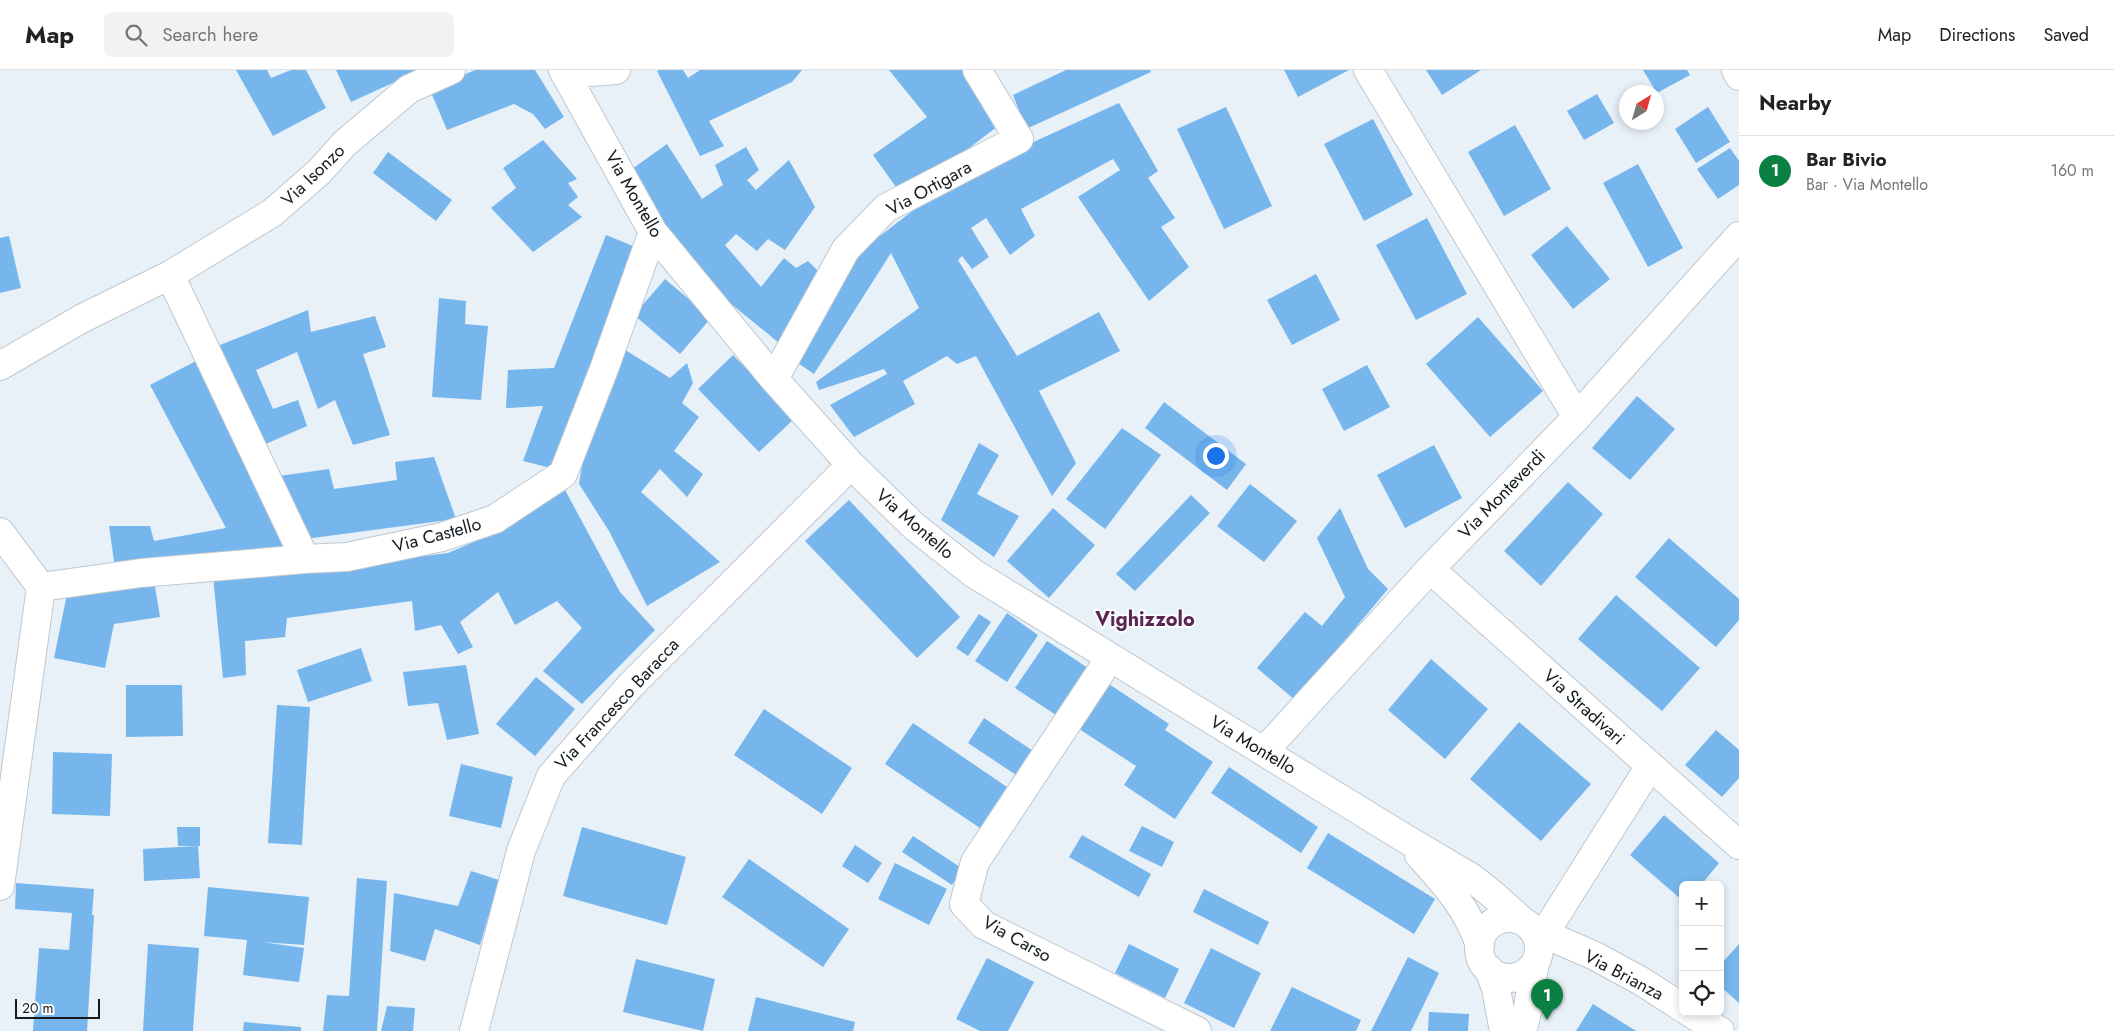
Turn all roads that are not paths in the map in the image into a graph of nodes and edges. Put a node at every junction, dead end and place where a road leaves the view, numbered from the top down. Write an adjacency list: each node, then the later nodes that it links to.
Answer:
1 (451, 70): 10 (street, Via Isonzo)
2 (616, 70): 6 (street)
3 (976, 70): 12 (street, Via Ortigara)
4 (1368, 70): 13 (street)
5 (1736, 70): 7 (street)
6 (564, 72): 8 (street, Via Montello)
7 (1739, 76)
8 (653, 232): 12 (street, Via Montello); 16 (street, Via Castello)
9 (1739, 236): 13 (street, Via Monteverdi)
10 (170, 275): 11 (street, Via Isonzo); 16 (street)
11 (0, 366)
12 (774, 379): 14 (street, Via Montello)
13 (1577, 417): 17 (street, Via Monteverdi)
14 (851, 466): 19 (street, Via Montello); 28 (street, Via Francesco Baracca)
15 (0, 532): 18 (street)
16 (305, 559): 18 (street, Via Castello)
17 (1430, 569): 20 (street, Via Monteverdi); 21 (street, Via Stradivari)
18 (41, 587): 24 (street)
19 (1110, 658): 20 (street, Via Montello); 29 (street, Via Carso)
20 (1264, 751): 22 (street, Via Montello)
21 (1650, 766): 23 (street, Via Stradivari); 25 (street)
22 (1400, 836): 25 (street, Via Montello); 26 (street, Via Montello)
23 (1739, 846)
24 (0, 886)
25 (1537, 936): 26 (street); 26 (street); 27 (street, Via Brianza); 31 (street)
26 (1485, 958): 30 (street, Via Montello)
27 (1699, 1020)
28 (474, 1031)
29 (1198, 1031)
30 (1504, 1031)
31 (1522, 1031)

